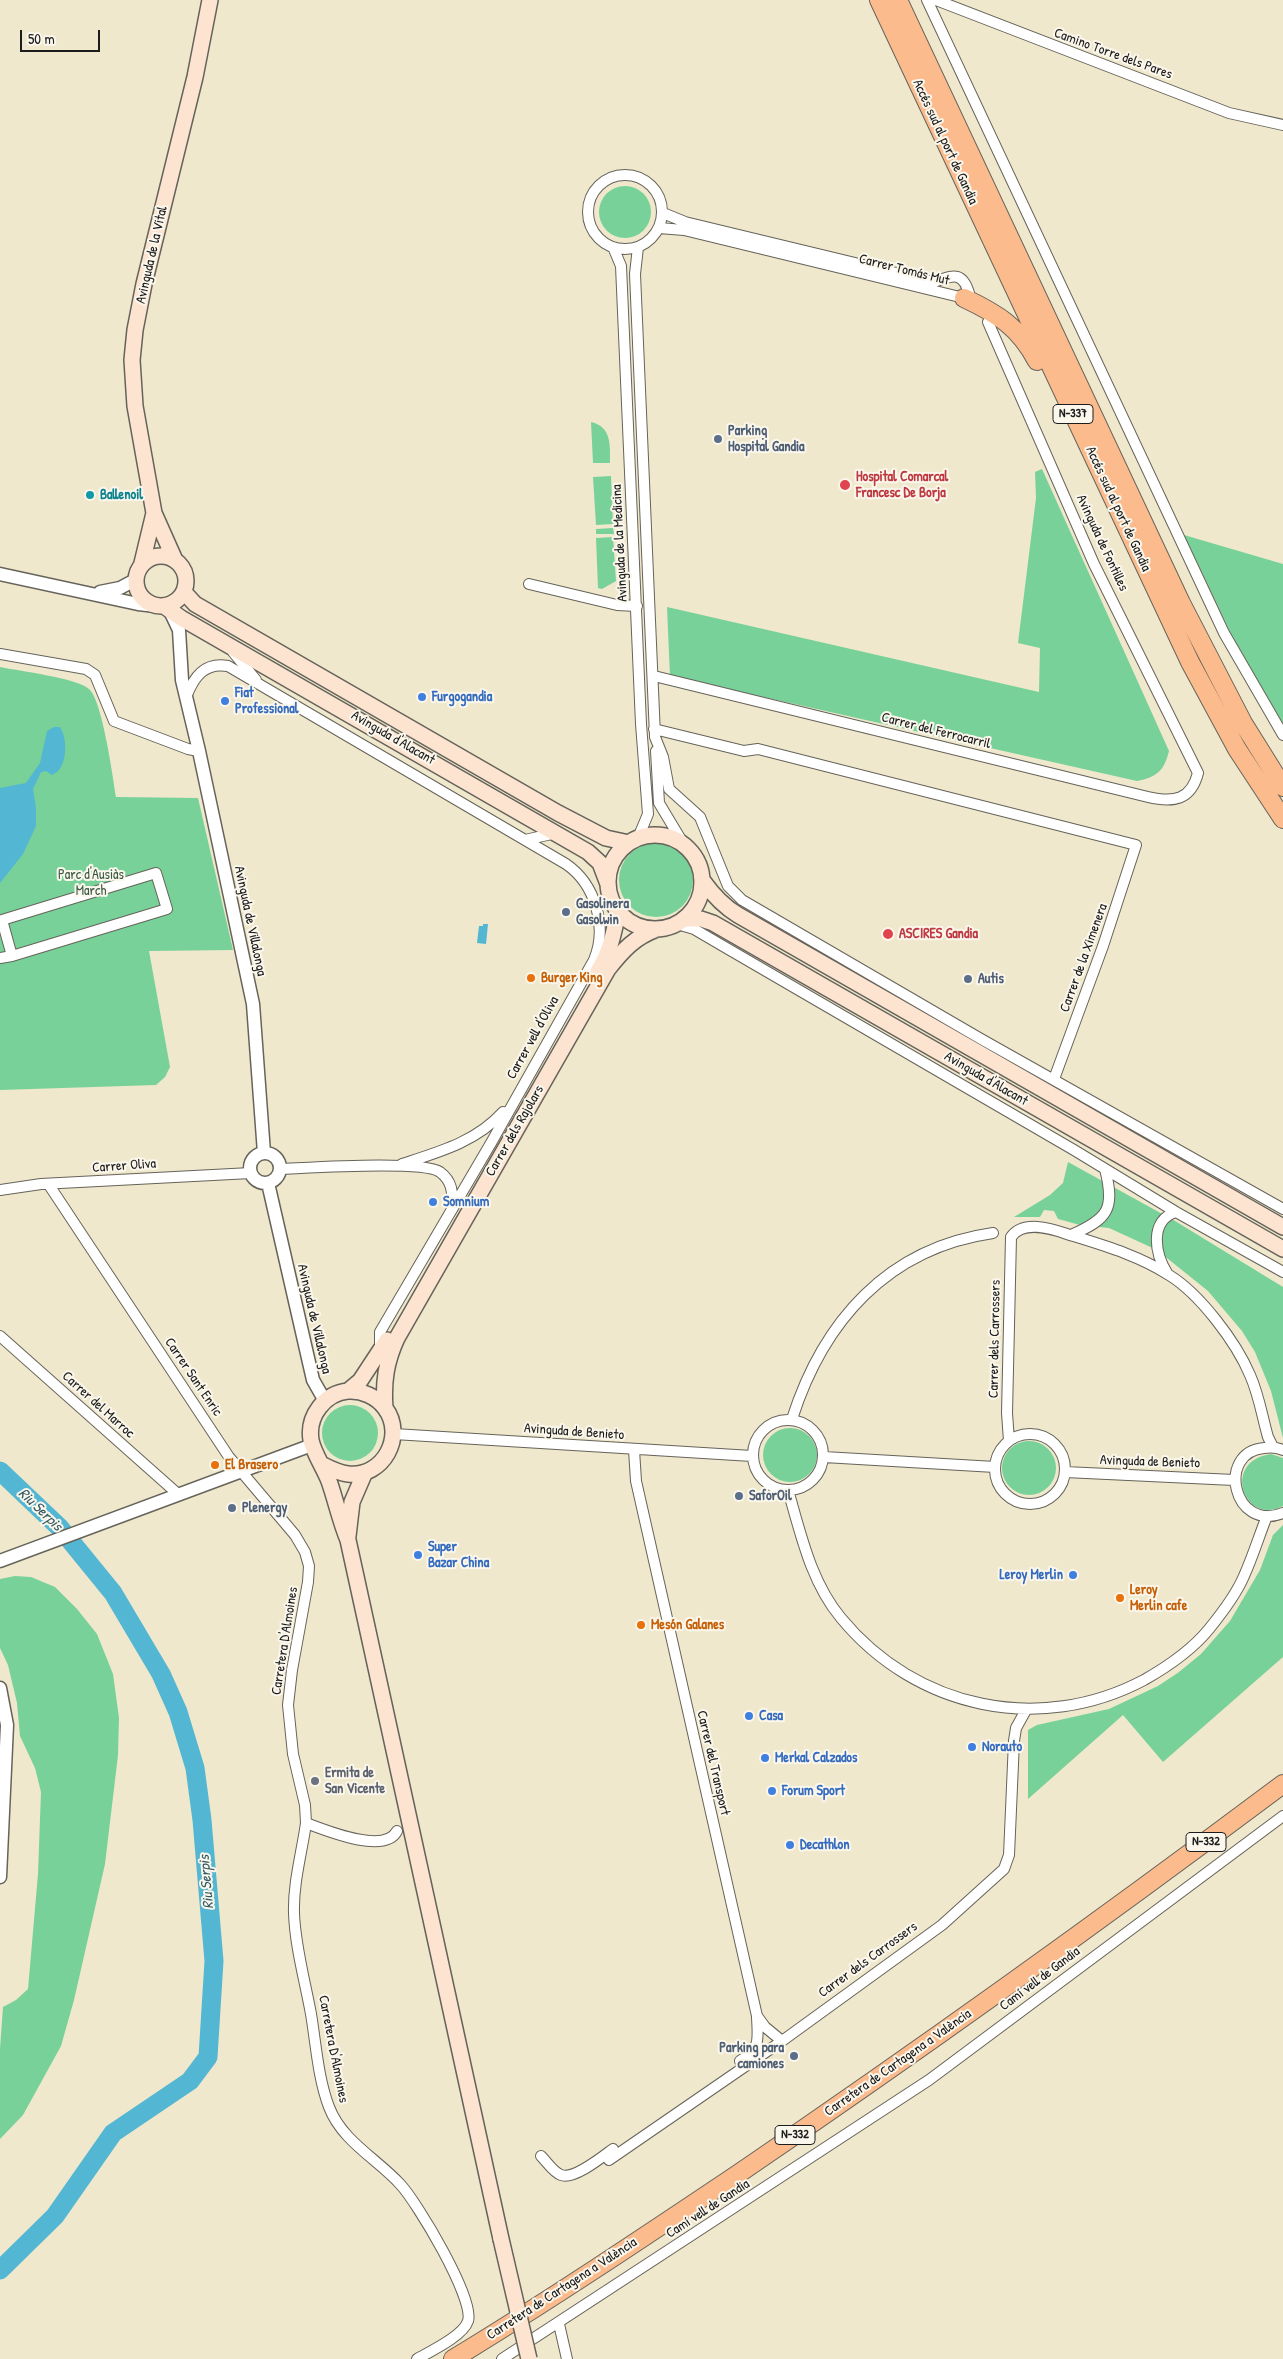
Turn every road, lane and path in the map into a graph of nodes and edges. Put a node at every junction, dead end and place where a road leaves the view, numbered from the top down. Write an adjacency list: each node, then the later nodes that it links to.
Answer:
1 (210, 0): 13 (main road, Avinguda de la Vital)
2 (879, 0): 14 (highway, Accés sud al port de Gandia / N-337)
3 (898, 0): 33 (highway, Accés sud al port de Gandia / N-337)
4 (927, 0): 30 (street)
5 (936, 0): 6 (street, Camino Torre dels Pares)
6 (1283, 125)
7 (663, 213): 8 (street); 9 (street); 11 (street, Carrer Tomás Mut)
8 (659, 228): 10 (street); 11 (street, Carrer Tomás Mut)
9 (613, 247): 10 (street); 22 (street, Avinguda de la Medicina)
10 (638, 247): 26 (street, Avinguda de la Medicina)
11 (964, 298): 14 (highway)
12 (988, 322): 32 (street, Avinguda de Fontilles)
13 (154, 513): 15 (main road, Avinguda de la Vital); 16 (main road, Avinguda de la Vital)
14 (1127, 530): 34 (highway, Accés sud al port de Gandia / N-337)
15 (174, 558): 16 (main road); 20 (main road)
16 (142, 563): 18 (main road)
17 (0, 574): 21 (street, Avinguda d'Alacant)
18 (135, 580): 21 (street, Avinguda d'Alacant); 23 (main road)
19 (529, 584): 22 (street)
20 (184, 592): 23 (main road); 37 (main road, Avinguda d'Alacant)
21 (93, 593): 23 (street, Avinguda d'Alacant)
22 (637, 606): 37 (street, Avinguda de la Medicina)
23 (163, 607): 24 (main road, Avinguda d'Alacant); 28 (street, Avinguda de Villalonga)
24 (226, 643): 27 (street, Carrer vell d'Oliva); 35 (main road, Avinguda d'Alacant)
25 (0, 654): 31 (street)
26 (654, 676): 29 (street, Avinguda de la Medicina); 32 (street, Carrer del Ferrocarril)
27 (258, 683): 28 (street, Carrer vell d'Oliva); 36 (street, Carrer vell d'Oliva)
28 (186, 697): 31 (street, Avinguda de Villalonga)
29 (655, 733): 38 (street, Avinguda de la Medicina); 46 (street, Avinguda de la Medicina); 46 (street, Carrer de la Ximenera)
30 (1283, 736)
31 (199, 751): 48 (street, Avinguda de Villalonga)
32 (1198, 772)
33 (1283, 787)
34 (1283, 818)
35 (556, 833): 36 (street); 40 (main road, Avinguda d'Alacant)
36 (524, 840): 47 (street, Carrer vell d'Oliva)
37 (633, 840): 38 (main road); 40 (main road)
38 (683, 843): 39 (main road)
39 (703, 881): 42 (main road); 59 (main road, Avinguda d'Alacant)
40 (608, 884): 41 (main road)
41 (618, 911): 43 (main road); 66 (main road, Carrer dels Rajolars)
42 (681, 921): 43 (main road); 51 (street, Avinguda d'Alacant); 62 (main road, Avinguda d'Alacant)
43 (657, 929): 69 (main road, Carrer dels Rajolars)
44 (12, 956): 44 (street); 45 (street)
45 (0, 958)
46 (1054, 1079): 57 (street)
47 (517, 1095): 49 (street); 56 (street, Carrer vell d'Oliva)
48 (264, 1153): 50 (street); 52 (street)
49 (398, 1165): 50 (street); 56 (street)
50 (280, 1168): 53 (street)
51 (1105, 1169): 58 (street, Avinguda d'Alacant); 61 (street)
52 (251, 1172): 53 (street); 54 (street, Carrer Oliva)
53 (268, 1183): 68 (street, Avinguda de Villalonga)
54 (49, 1185): 55 (street, Carrer Oliva); 80 (street, Carrer Sant Enric)
55 (0, 1190)
56 (452, 1207): 66 (street, Carrer vell d'Oliva)
57 (1283, 1209)
58 (1176, 1212): 63 (street, Avinguda d'Alacant); 64 (street)
59 (1283, 1227)
60 (993, 1234): 70 (street)
61 (1071, 1235): 64 (street); 72 (street, Carrer dels Carrossers)
62 (1283, 1249)
63 (1283, 1272)
64 (1168, 1274): 74 (street)
65 (0, 1336): 85 (street, Carrer del Marroc)
66 (380, 1354): 67 (main road, Carrer dels Rajolars)
67 (348, 1391): 68 (main road); 69 (main road)
68 (325, 1401): 73 (main road)
69 (385, 1408): 71 (main road)
70 (792, 1419): 76 (street); 77 (street)
71 (394, 1434): 75 (street, Avinguda de Benieto); 81 (main road)
72 (1009, 1441): 79 (street); 82 (street)
73 (312, 1444): 78 (main road); 80 (street)
74 (1278, 1448): 83 (street)
75 (634, 1450): 76 (street, Avinguda de Benieto); 98 (street, Carrer del Transport)
76 (752, 1456): 84 (street)
77 (824, 1457): 79 (street); 84 (street)
78 (323, 1464): 81 (main road); 88 (main road)
79 (995, 1467): 82 (street)
80 (240, 1470): 85 (street); 90 (street, Carrer Sant Enric)
81 (365, 1472): 88 (main road)
82 (1064, 1472): 83 (street, Avinguda de Benieto)
83 (1234, 1480): 87 (street)
84 (788, 1490): 92 (street)
85 (178, 1495): 89 (street)
86 (1283, 1513): 87 (street)
87 (1268, 1516): 92 (street)
88 (348, 1540): 106 (main road, bridge)
89 (0, 1561)
90 (308, 1582): 95 (street, Carretera D'Almoines)
91 (0, 1688): 97 (street)
92 (1026, 1710): 99 (street, Carrer dels Carrossers)
93 (1283, 1784): 104 (highway, Carretera de Cartagena a València / N-332)
94 (1283, 1816): 102 (street, Camí vell de Gandia)
95 (306, 1823): 96 (street); 103 (street, Carretera D'Almoines)
96 (397, 1830)
97 (0, 1877)
98 (757, 2016): 99 (street, Carrer del Transport); 100 (street)
99 (782, 2041): 101 (street, Carrer dels Carrossers)
100 (541, 2156)
101 (609, 2160)
102 (559, 2324): 105 (street, Camí vell de Gandia); 107 (street)
103 (417, 2359)
104 (453, 2359)
105 (502, 2359)
106 (529, 2359)
107 (566, 2359)

